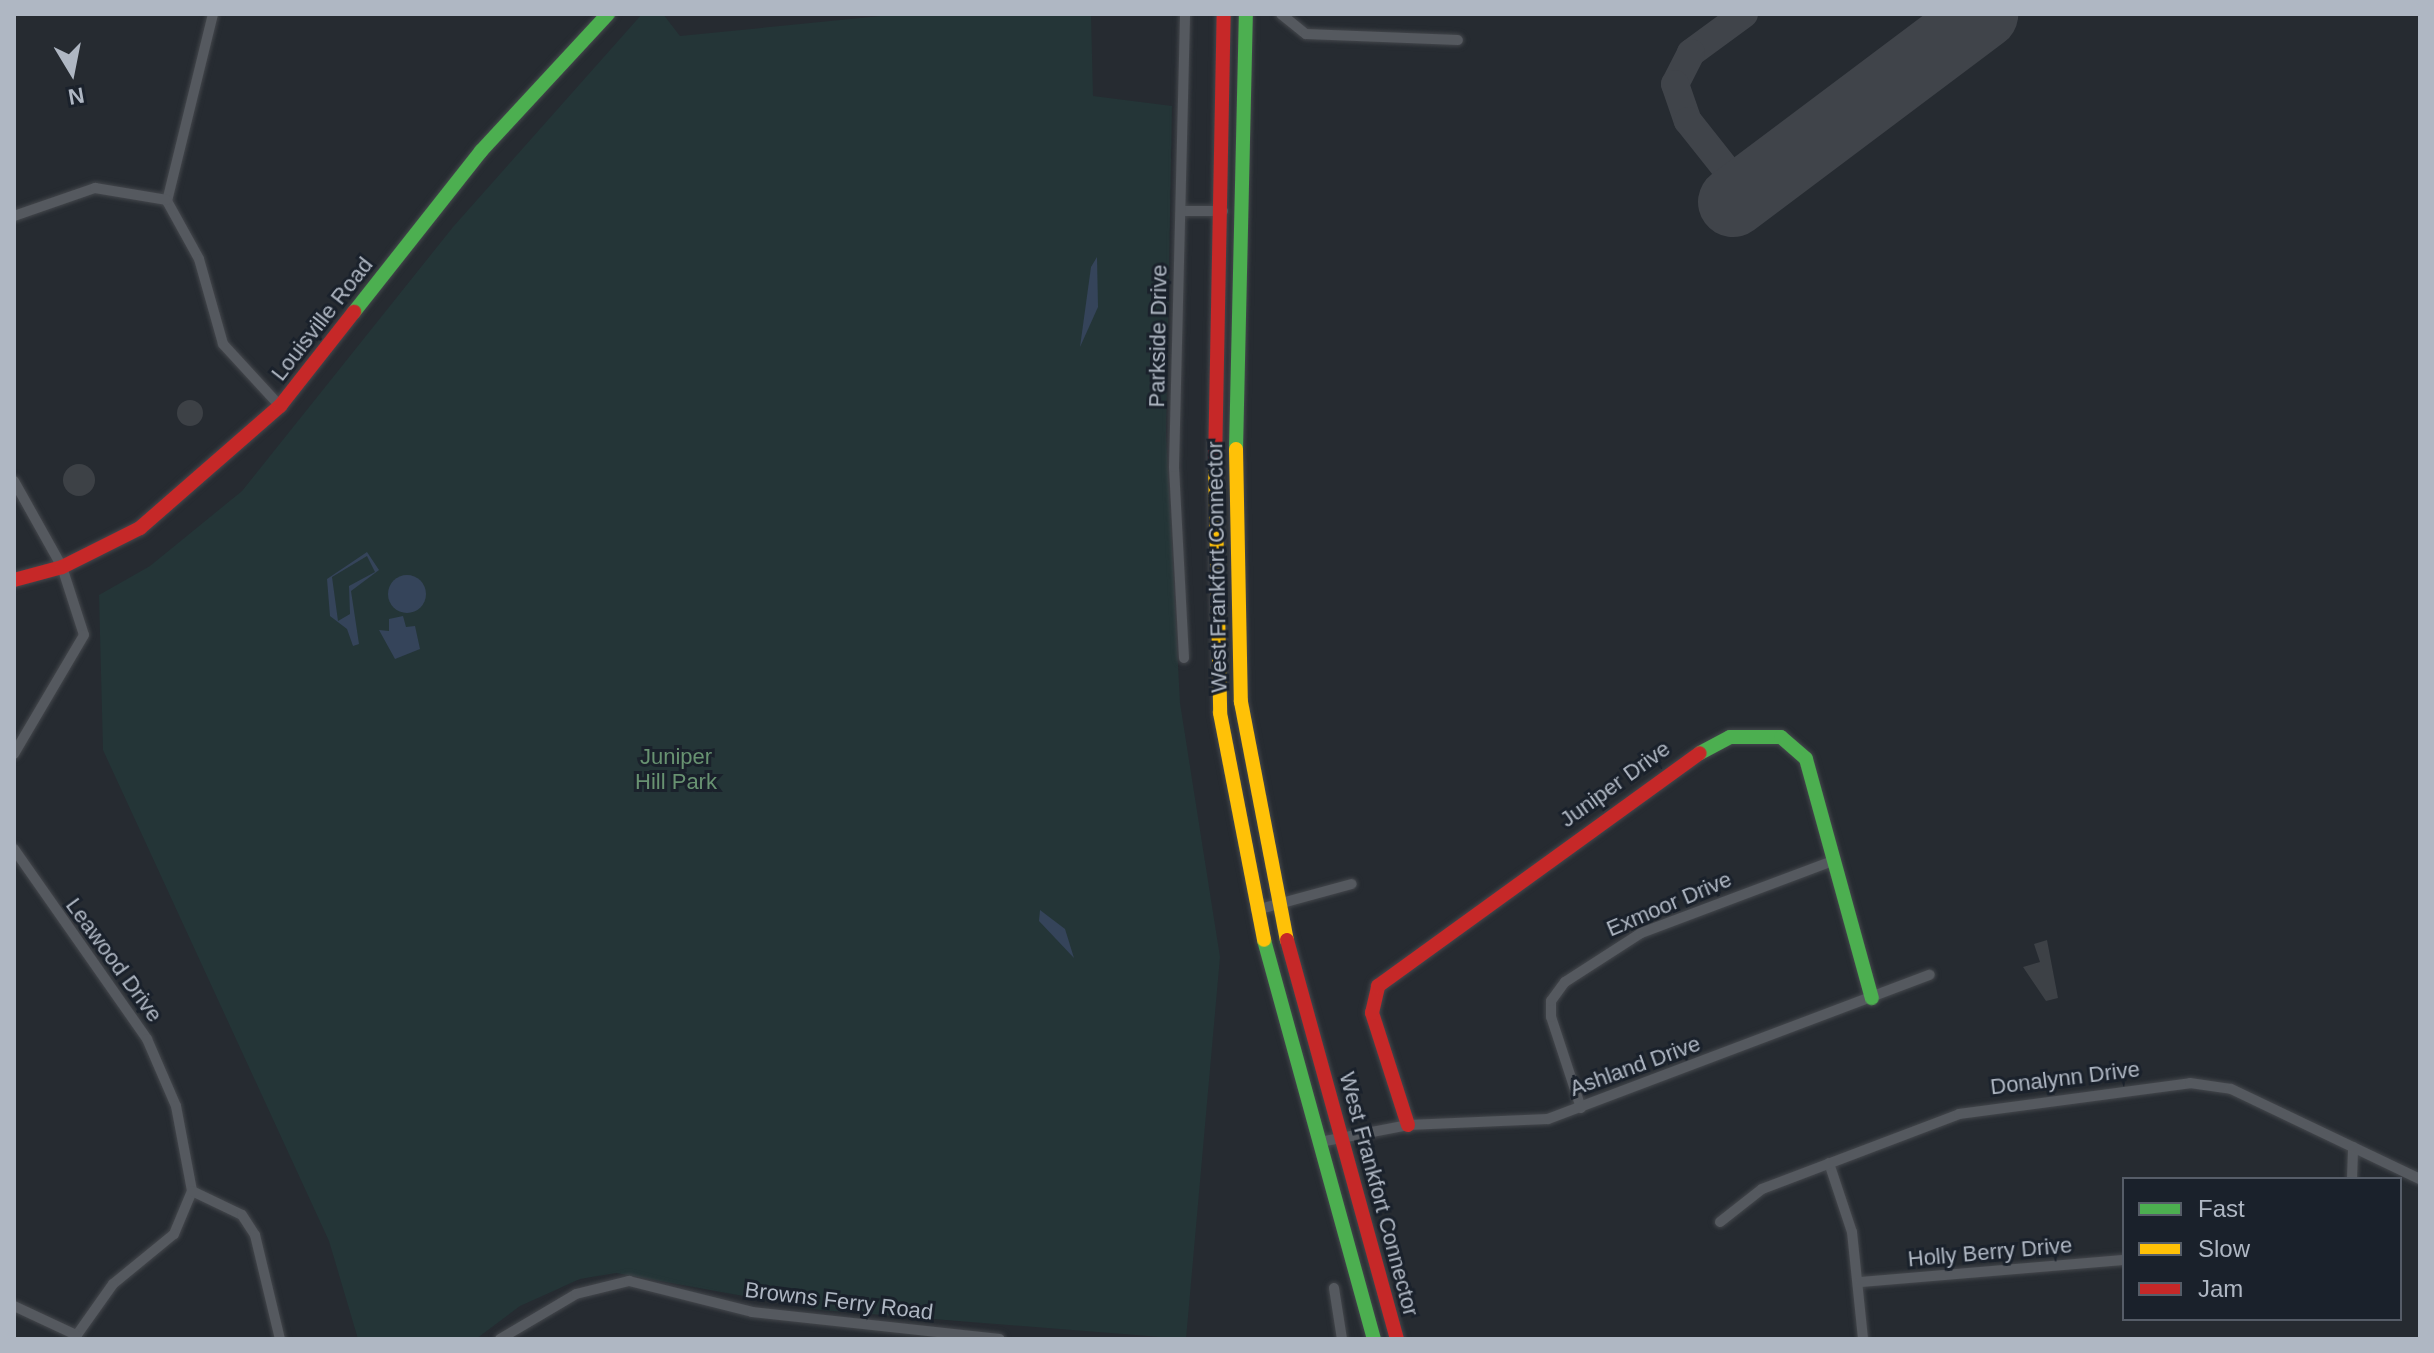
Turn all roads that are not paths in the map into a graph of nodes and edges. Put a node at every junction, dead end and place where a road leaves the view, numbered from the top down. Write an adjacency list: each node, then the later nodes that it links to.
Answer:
1 (213, 14): 8 (street)
2 (608, 14): 13 (main road, Louisville Road)
3 (1185, 14): 9 (street, Parkside Drive)
4 (1224, 14): 10 (main road, West Frankfort Connector)
5 (1246, 14): 11 (main road, West Frankfort Connector)
6 (1281, 14): 7 (street)
7 (1458, 40)
8 (167, 200): 12 (street); 13 (street)
9 (1181, 211): 10 (street); 17 (street, Parkside Drive)
10 (1220, 211): 11 (street); 23 (main road, West Frankfort Connector)
11 (1241, 212): 22 (main road, West Frankfort Connector)
12 (14, 216)
13 (280, 406): 15 (main road, Louisville Road)
14 (14, 481): 15 (street)
15 (62, 567): 16 (main road, Louisville Road); 18 (street)
16 (14, 580)
17 (1184, 658)
18 (14, 754)
19 (14, 849): 34 (street, Leawood Drive)
20 (1833, 861): 25 (main road, Juniper Drive); 26 (street, Exmoor Drive); 27 (main road, Juniper Drive)
21 (1352, 884): 22 (street)
22 (1277, 906): 23 (street); 28 (main road, West Frankfort Connector)
23 (1256, 910): 29 (main road, West Frankfort Connector)
24 (1930, 975): 25 (street, Ashland Drive)
25 (1872, 998): 26 (street, Ashland Drive)
26 (1581, 1108): 27 (street, Ashland Drive)
27 (1408, 1125): 28 (street, Ashland Drive)
28 (1341, 1136): 29 (street, Ashland Drive); 46 (main road, West Frankfort Connector)
29 (1320, 1142): 45 (main road, West Frankfort Connector)
30 (2353, 1147): 31 (street, Donalynn Drive); 32 (street); 33 (street, Donalynn Drive)
31 (1829, 1163): 35 (street, Donalynn Drive); 37 (street)
32 (2352, 1177)
33 (2420, 1179)
34 (192, 1191): 40 (street); 41 (street)
35 (1720, 1222)
36 (2122, 1260): 37 (street, Holly Berry Drive)
37 (1860, 1282): 47 (street)
38 (1334, 1288): 44 (street)
39 (14, 1306): 40 (street)
40 (75, 1337)
41 (280, 1339)
42 (500, 1339): 43 (street, Browns Ferry Road)
43 (1000, 1339)
44 (1342, 1339)
45 (1374, 1339)
46 (1397, 1339)
47 (1863, 1339)

